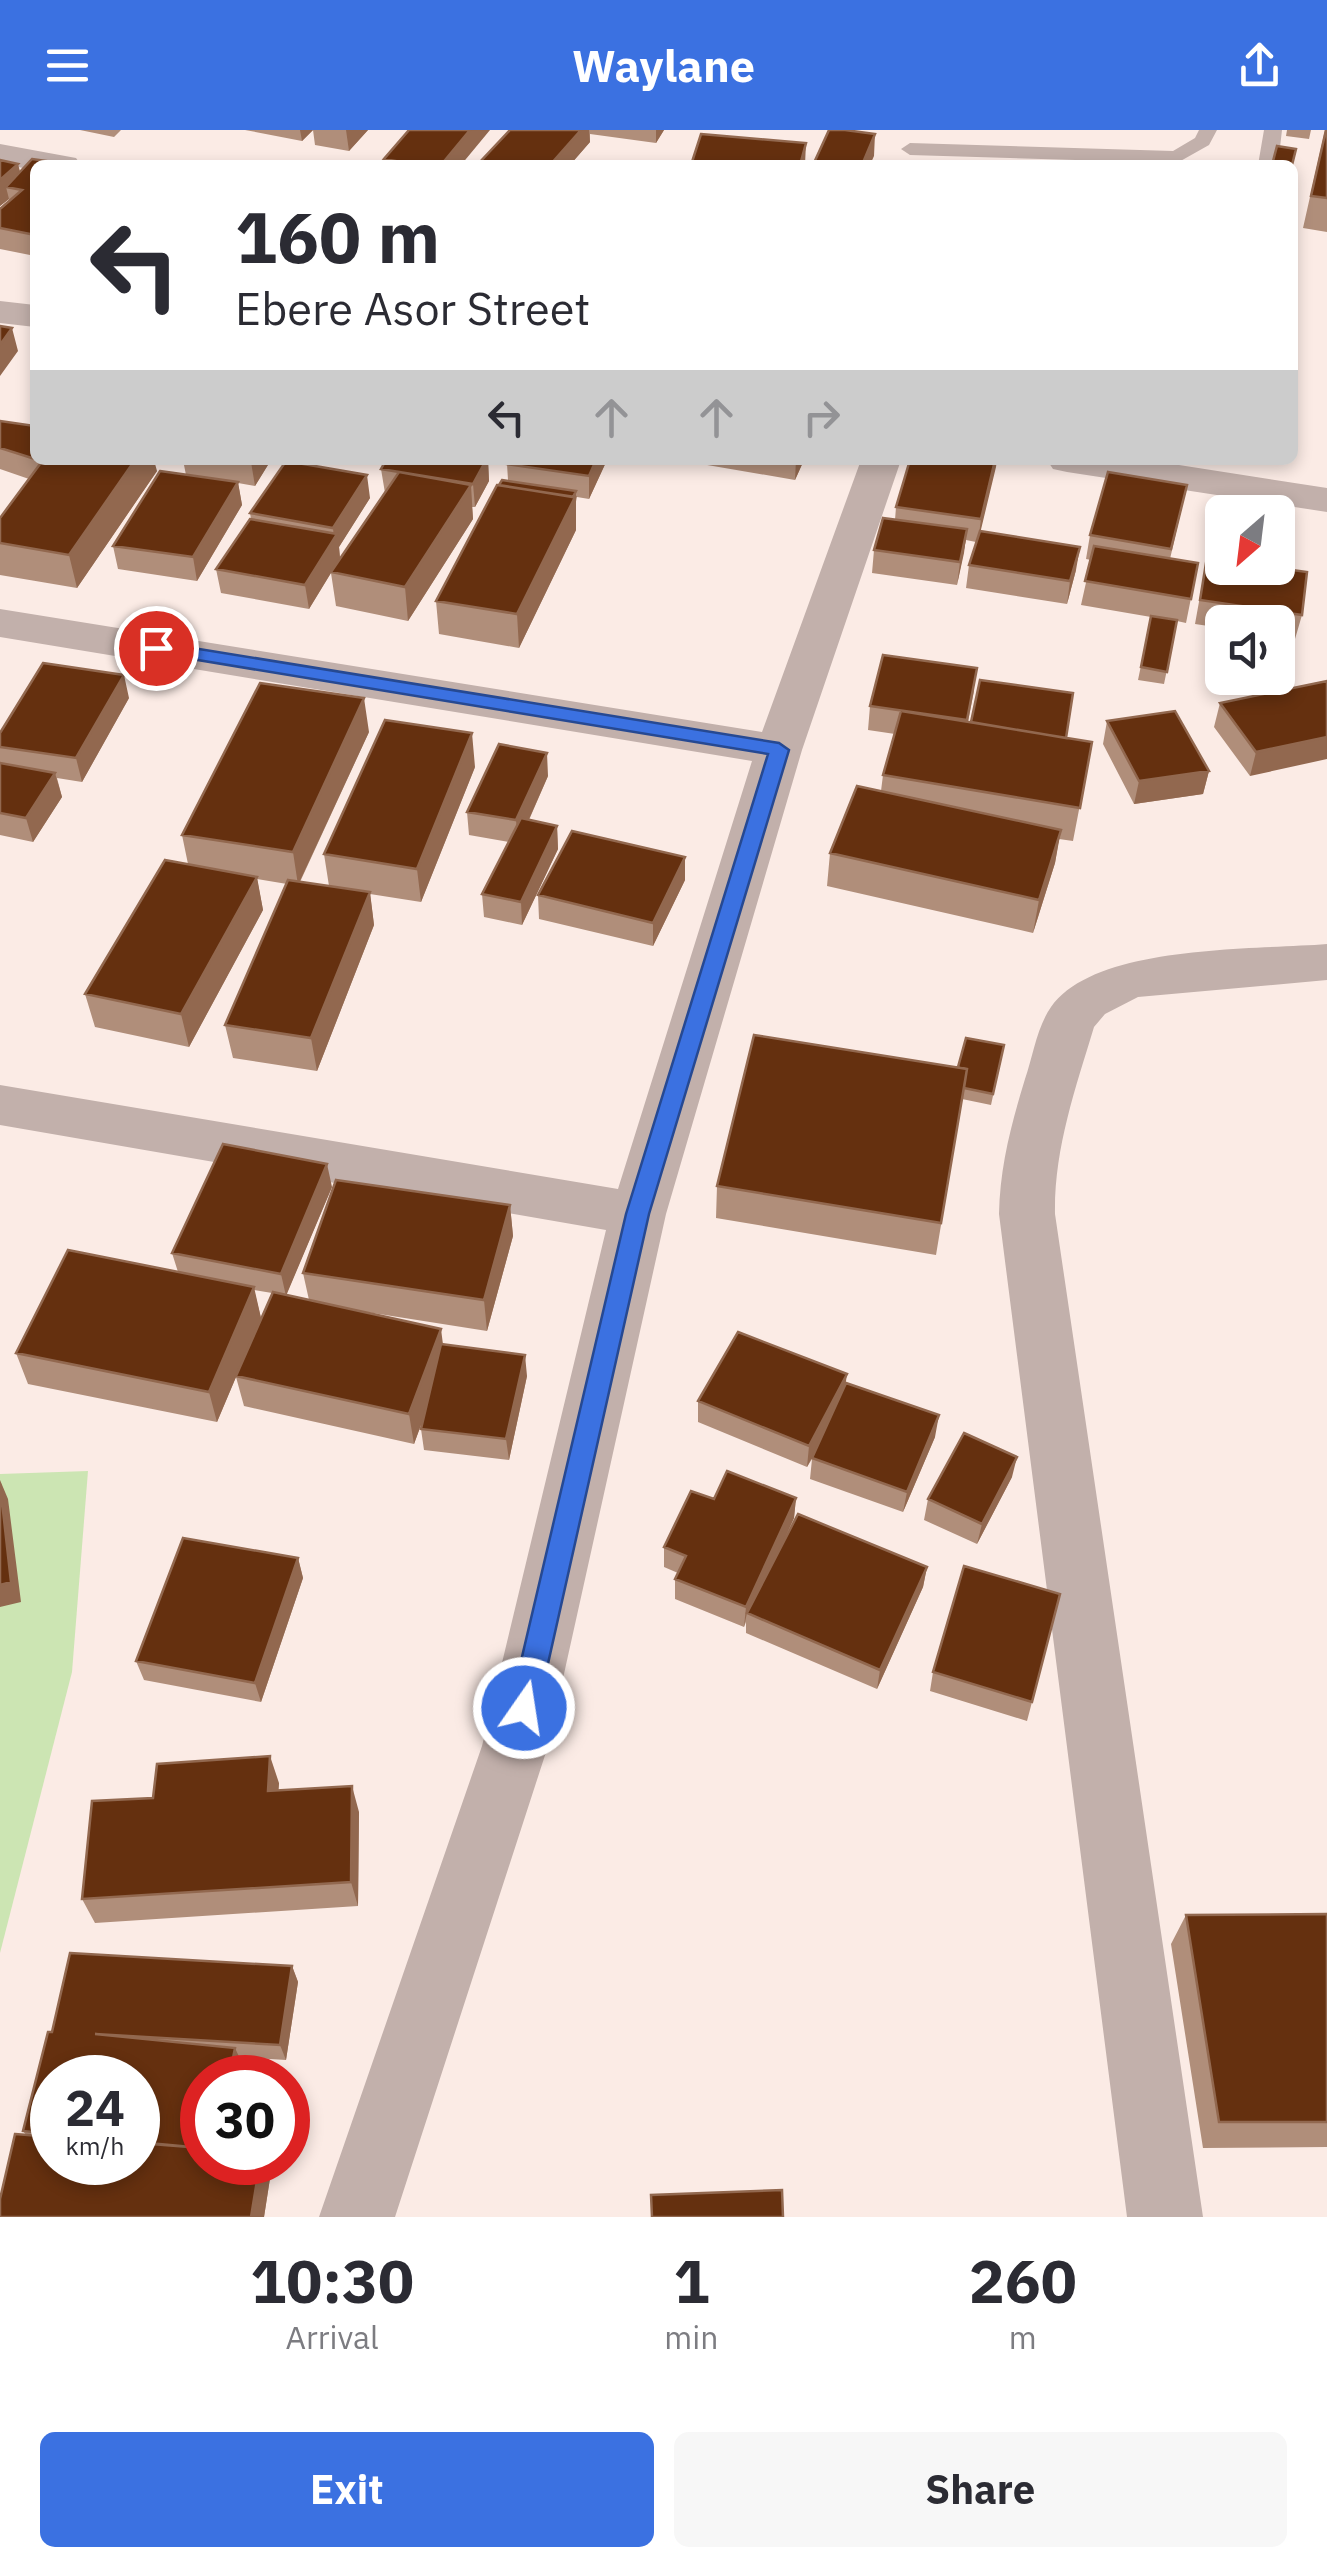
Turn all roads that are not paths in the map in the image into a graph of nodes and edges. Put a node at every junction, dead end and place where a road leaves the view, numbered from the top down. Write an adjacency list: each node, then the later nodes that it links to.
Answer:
1 (1208, 130): 3 (lane)
2 (1272, 130): 6 (lane)
3 (910, 149)
4 (0, 154): 5 (street)
5 (35, 160)
6 (1269, 160)
7 (0, 312): 8 (street)
8 (30, 315)
9 (879, 465): 13 (street)
10 (1100, 465): 11 (street)
11 (1327, 500)
12 (0, 623): 13 (street)
13 (779, 750): 16 (street)
14 (1327, 962): 18 (street)
15 (2, 1104): 16 (street)
16 (638, 1214): 17 (street)
17 (357, 2217)
18 (1165, 2217)

